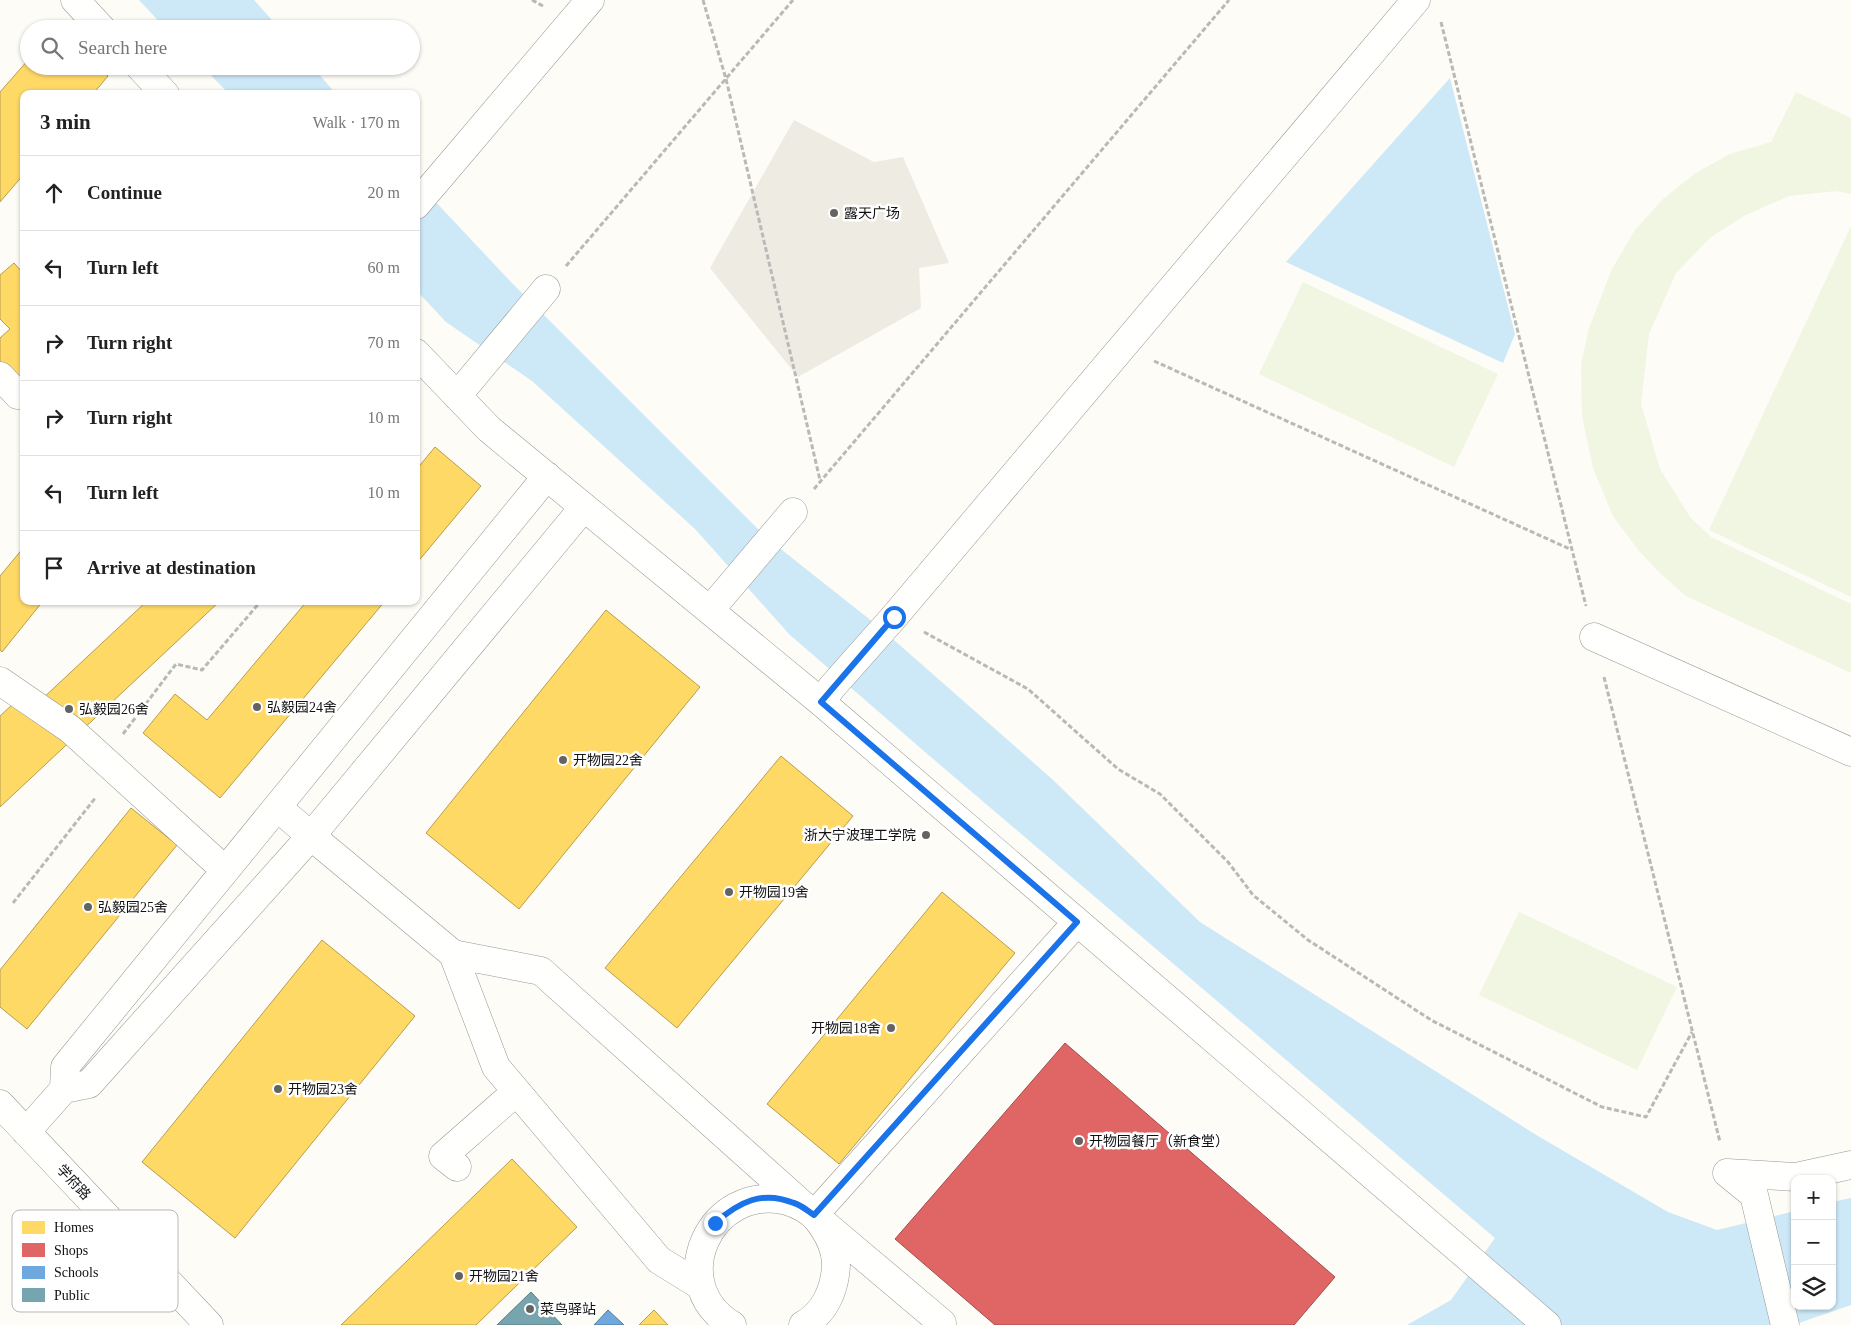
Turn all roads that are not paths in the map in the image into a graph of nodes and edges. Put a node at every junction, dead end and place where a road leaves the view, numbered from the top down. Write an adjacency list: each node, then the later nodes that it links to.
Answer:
1 (75, 0): 4 (street)
2 (590, 0): 7 (street)
3 (1416, 0): 19 (street)
4 (94, 20)
5 (147, 75): 6 (street)
6 (161, 90)
7 (420, 200)
8 (546, 289): 12 (street)
9 (420, 357): 12 (street)
10 (0, 376): 11 (street)
11 (20, 395)
12 (457, 396): 13 (street)
13 (547, 476): 14 (street); 21 (street)
14 (584, 508): 16 (street); 22 (street)
15 (793, 512): 16 (street)
16 (718, 601): 19 (street)
17 (1594, 637): 20 (street)
18 (0, 681): 23 (street)
19 (827, 695): 24 (street)
20 (1851, 752)
21 (277, 806): 22 (street); 23 (street)
22 (311, 836): 25 (street); 26 (street)
23 (225, 870): 26 (street)
24 (1077, 922): 33 (street); 40 (street)
25 (453, 954): 27 (street); 33 (street)
26 (64, 1089): 29 (street)
27 (516, 1092): 31 (street); 34 (street)
28 (0, 1104): 29 (street, 学府路)
29 (26, 1132): 32 (street, 学府路)
30 (1851, 1166): 41 (street)
31 (457, 1168)
32 (100, 1210)
33 (814, 1215): 34 (street); 38 (street); 39 (street)
34 (701, 1286): 36 (street)
35 (178, 1292): 37 (street, 学府路)
36 (728, 1323)
37 (209, 1325)
38 (803, 1325)
39 (940, 1325)
40 (1547, 1325)
41 (1785, 1325)

